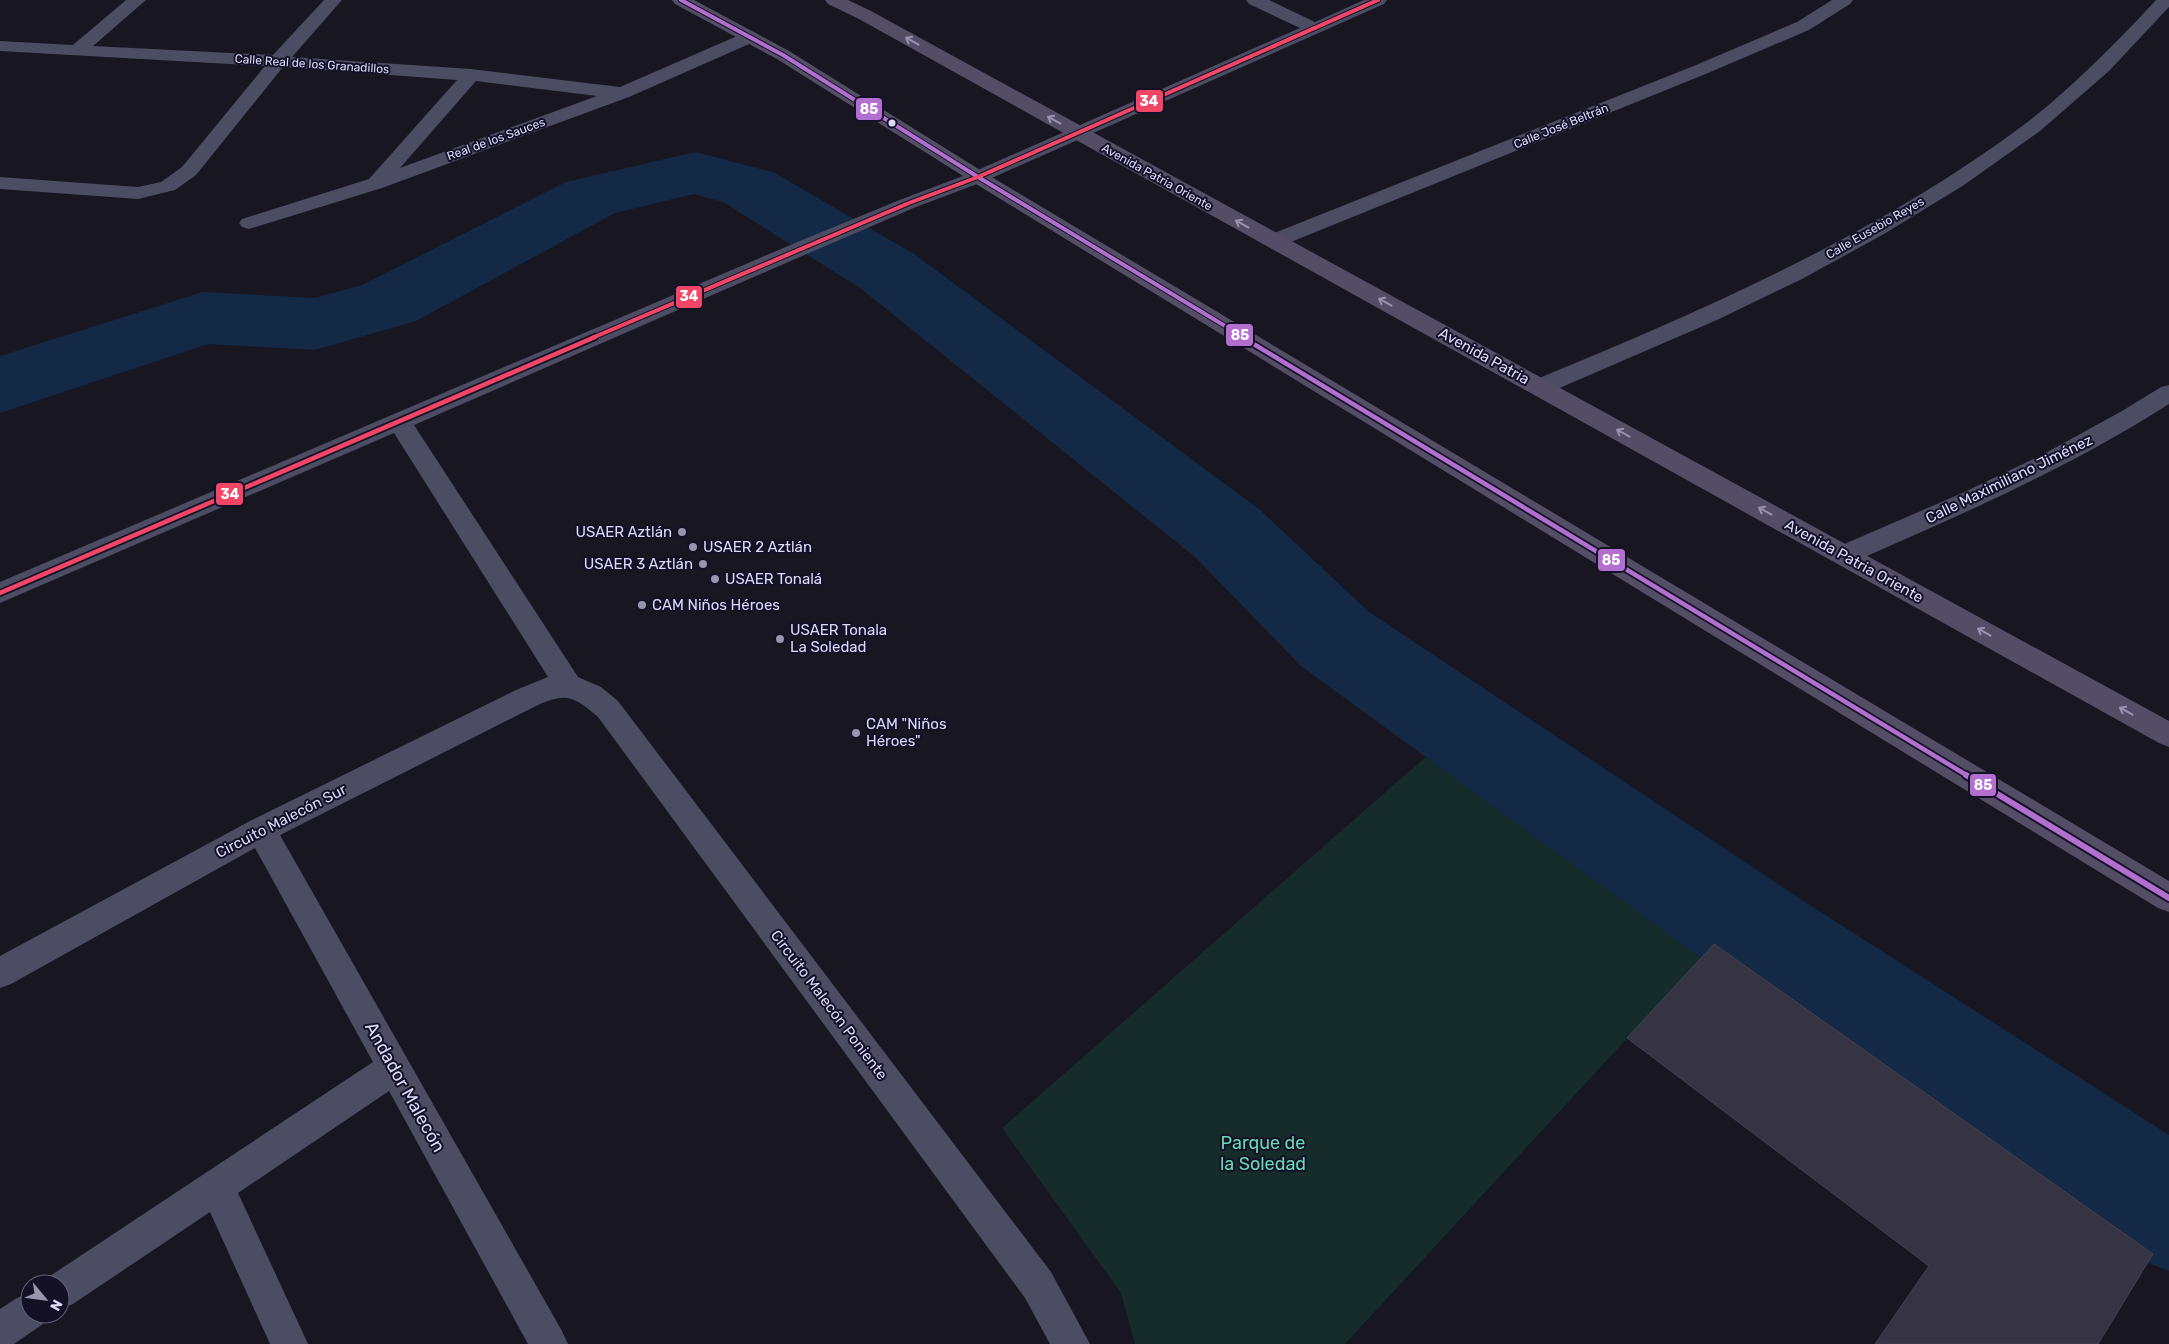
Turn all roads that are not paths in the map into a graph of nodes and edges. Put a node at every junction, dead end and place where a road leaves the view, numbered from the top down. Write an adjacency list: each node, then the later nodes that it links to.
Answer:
1 (137, 0): 12 (street)
2 (333, 0): 13 (street)
3 (681, 0): 10 (main road)
4 (834, 0): 16 (main road, Avenida Patria Oriente, one-way to 4)
5 (1255, 0): 9 (street)
6 (1378, 0): 9 (street)
7 (1844, 0): 23 (street, Calle José Beltrán)
8 (2166, 0): 25 (street, Calle Eusebio Reyes)
9 (1314, 28): 16 (street)
10 (750, 37): 15 (street, Real de los Sauces); 17 (main road)
11 (0, 46): 12 (street, Calle Real de los Granadillos)
12 (76, 51): 13 (street, Calle Real de los Granadillos)
13 (278, 61): 14 (street, Calle Real de los Granadillos); 20 (street)
14 (471, 75): 15 (street, Calle Real de los Granadillos); 19 (street)
15 (622, 93): 19 (street, Real de los Sauces)
16 (1077, 133): 17 (street); 23 (main road, Avenida Patria Oriente, one-way to 16)
17 (978, 177): 27 (street); 33 (main road)
18 (0, 183): 20 (street)
19 (375, 184): 22 (street, Real de los Sauces)
20 (25, 185): 21 (street)
21 (0, 189)
22 (249, 223)
23 (1274, 241): 24 (main road, Avenida Patria Oriente, one-way to 23)
24 (1428, 325): 25 (main road, Avenida Patria)
25 (1540, 387): 28 (main road, Avenida Patria Oriente, one-way to 25)
26 (2169, 393): 28 (street, Calle Maximiliano Jiménez)
27 (399, 421): 29 (street); 30 (street)
28 (1844, 555): 31 (main road, Avenida Patria Oriente, one-way to 28)
29 (0, 593)
30 (568, 685): 32 (street, Circuito Malecón Sur); 42 (street, Circuito Malecón Poniente)
31 (2169, 735)
32 (261, 830): 34 (street, Circuito Malecón Sur); 35 (street, Andador Malecón)
33 (2169, 898)
34 (0, 973)
35 (394, 1068): 36 (street); 41 (street, Andador Malecón)
36 (217, 1188): 37 (street); 40 (street)
37 (70, 1284)
38 (20, 1318): 39 (street)
39 (0, 1331)
40 (289, 1344)
41 (548, 1344)
42 (1071, 1344)

